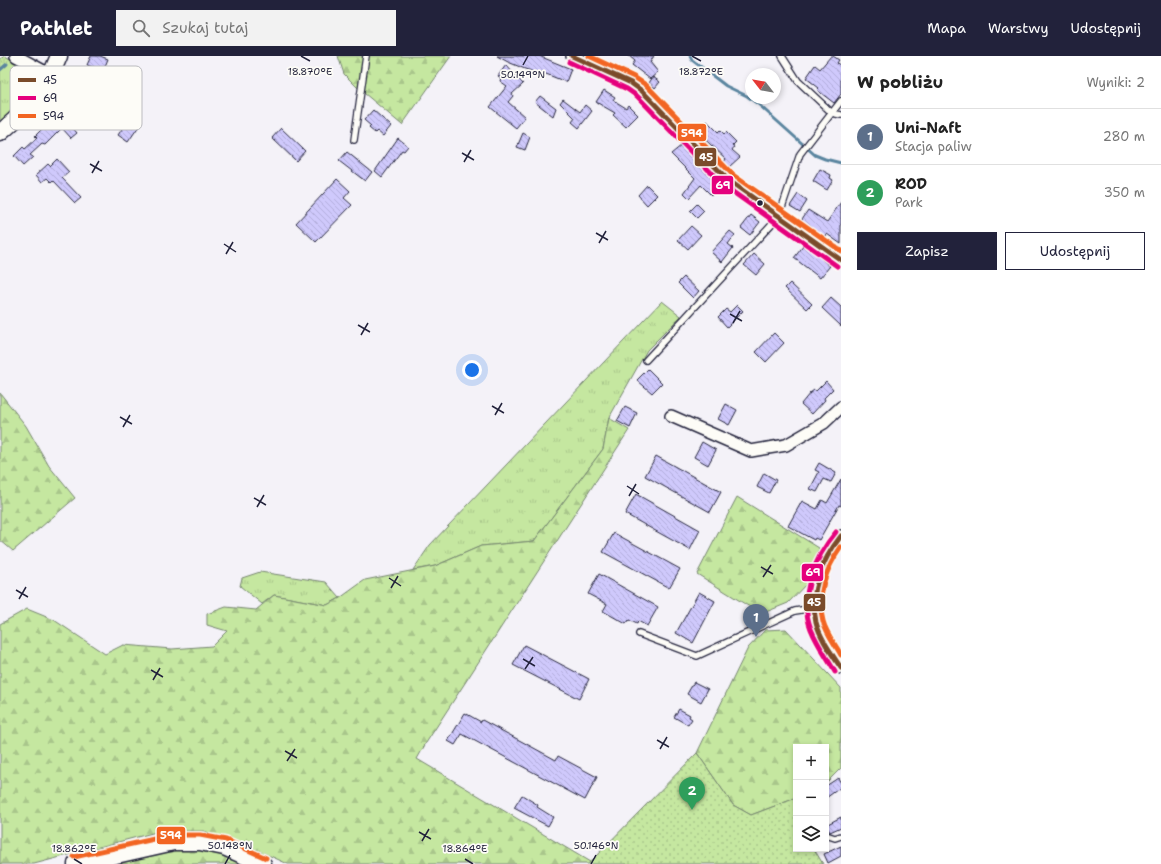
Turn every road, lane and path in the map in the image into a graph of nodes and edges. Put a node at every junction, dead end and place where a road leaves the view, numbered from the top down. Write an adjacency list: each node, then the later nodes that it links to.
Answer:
1 (16, 56): 6 (street)
2 (59, 56): 7 (street)
3 (366, 56): 13 (lane)
4 (573, 56): 14 (street)
5 (782, 56): 9 (lane)
6 (35, 66)
7 (55, 66)
8 (841, 101): 9 (lane)
9 (832, 113): 10 (lane); 14 (lane)
10 (841, 115)
11 (10, 124): 12 (street)
12 (0, 133)
13 (354, 140)
14 (779, 216): 15 (street); 16 (lane)
15 (841, 260)
16 (646, 360)
17 (841, 407): 18 (street)
18 (671, 416)
19 (841, 536): 20 (street)
20 (814, 608): 21 (lane); 22 (street)
21 (639, 634)
22 (841, 668)
23 (829, 836): 24 (lane)
24 (841, 836)
25 (76, 864): 26 (street)
26 (263, 864)

